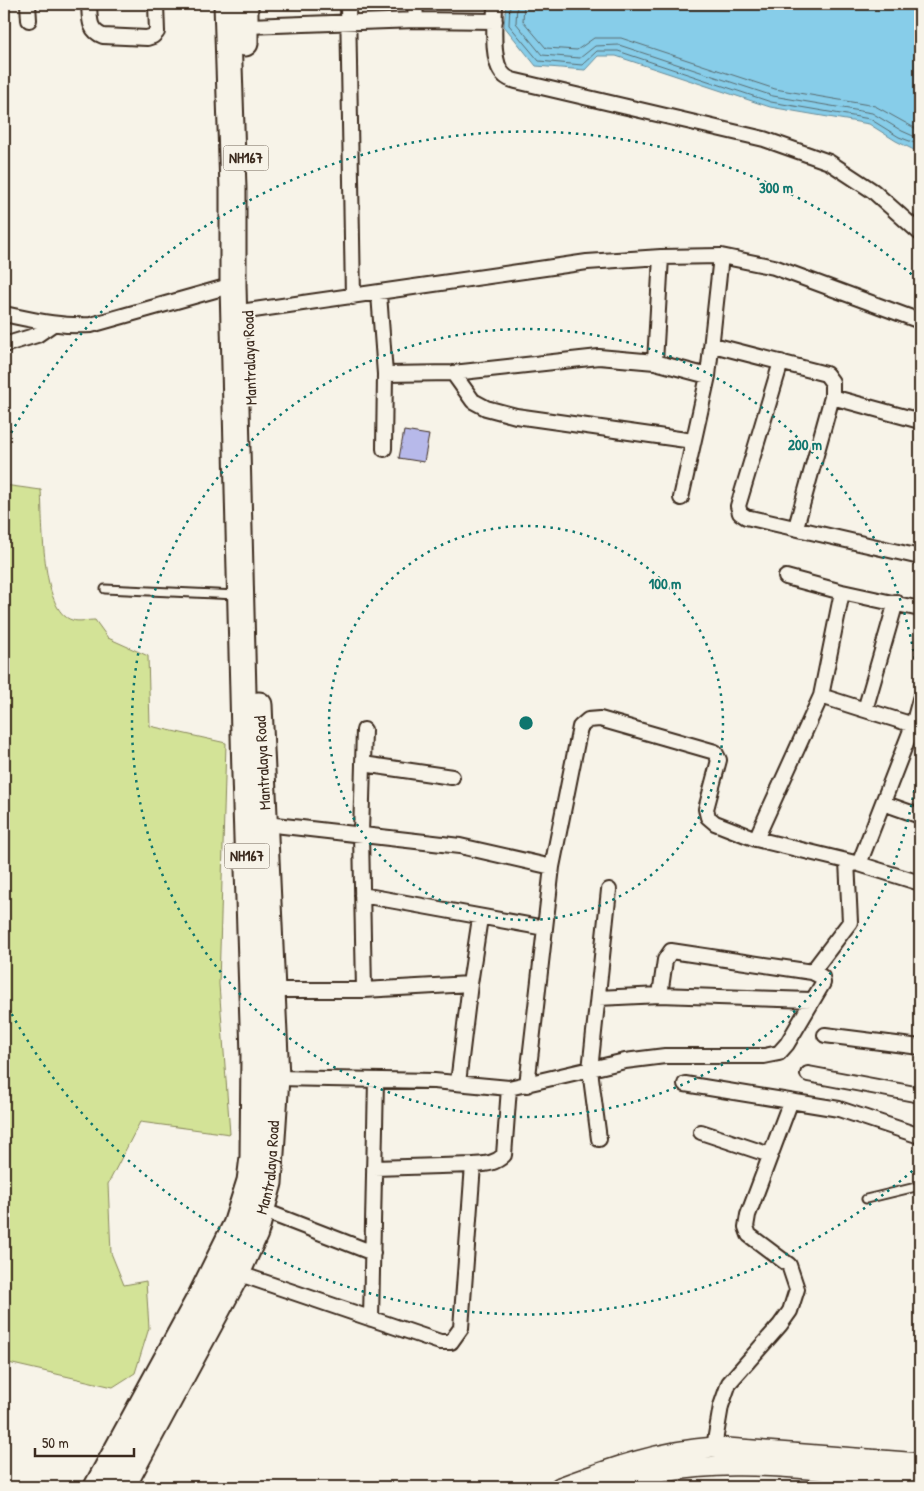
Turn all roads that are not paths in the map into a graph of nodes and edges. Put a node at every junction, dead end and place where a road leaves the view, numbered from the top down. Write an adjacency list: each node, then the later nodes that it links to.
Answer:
1 (28, 4): 9 (street)
2 (89, 4): 3 (street)
3 (156, 4)
4 (227, 4): 16 (highway, NH167)
5 (348, 4): 12 (street)
6 (415, 4): 10 (street)
7 (495, 4): 11 (street)
8 (245, 15): 12 (street); 19 (highway, Mantralaya Road / NH167)
9 (29, 20)
10 (416, 20): 11 (street); 12 (street)
11 (494, 21): 13 (street)
12 (348, 22): 18 (street)
13 (920, 233)
14 (721, 256): 15 (street); 21 (street); 24 (street)
15 (662, 257): 17 (street); 25 (street)
16 (232, 285): 19 (highway, NH167); 22 (street)
17 (379, 294): 18 (street); 28 (street)
18 (353, 297): 19 (street)
19 (241, 313): 40 (highway, NH167); 52 (highway, Mantralaya Road / NH167)
20 (4, 314): 22 (street)
21 (920, 321)
22 (53, 324): 23 (street)
23 (4, 345)
24 (713, 345): 26 (street); 29 (street)
25 (655, 362): 27 (street); 29 (street)
26 (782, 362): 30 (street); 35 (street)
27 (453, 373): 28 (street); 32 (street)
28 (385, 374): 33 (street)
29 (708, 376): 32 (street)
30 (832, 397): 31 (street); 35 (street)
31 (920, 422)
32 (693, 441): 34 (street)
33 (384, 450)
34 (681, 498)
35 (796, 527): 36 (street)
36 (920, 557)
37 (786, 577): 39 (street)
38 (105, 589): 40 (lane)
39 (842, 592): 41 (street); 43 (street)
40 (240, 595): 97 (highway, NH167)
41 (896, 602): 42 (street); 45 (street)
42 (920, 608)
43 (821, 696): 45 (street); 54 (street)
44 (920, 699): 46 (street)
45 (865, 710): 46 (street)
46 (917, 726): 50 (street)
47 (364, 730): 48 (street)
48 (363, 764): 49 (street); 53 (street)
49 (452, 777)
50 (883, 803): 51 (street); 55 (street)
51 (920, 816)
52 (266, 824): 53 (street); 64 (highway, Mantralaya Road / NH167)
53 (361, 834): 56 (street); 59 (street)
54 (756, 839): 55 (street); 56 (street)
55 (853, 863): 57 (street); 62 (street)
56 (552, 867): 61 (street)
57 (920, 883)
58 (609, 890): 67 (street)
59 (362, 895): 60 (street); 65 (street)
60 (480, 918): 61 (street); 63 (street)
61 (545, 928): 77 (street)
62 (812, 972): 66 (street); 68 (street)
63 (470, 984): 65 (street); 75 (street)
64 (271, 990): 65 (street); 73 (highway, Mantralaya Road / NH167)
65 (364, 990)
66 (660, 995): 67 (street); 68 (street)
67 (598, 998): 71 (street)
68 (811, 1000): 71 (street)
69 (825, 1035): 70 (street)
70 (920, 1047)
71 (590, 1070): 77 (street); 83 (street)
72 (808, 1074): 79 (street)
73 (276, 1078): 74 (street); 89 (highway, Mantralaya Road / NH167)
74 (376, 1080): 75 (street); 86 (street)
75 (458, 1083): 78 (street)
76 (685, 1084): 80 (street)
77 (527, 1085): 78 (street)
78 (509, 1088): 85 (street)
79 (920, 1095)
80 (790, 1103): 82 (street); 84 (street)
81 (701, 1132): 84 (street)
82 (920, 1136)
83 (599, 1138)
84 (770, 1155): 93 (street)
85 (473, 1164): 86 (street); 92 (street)
86 (374, 1168): 90 (street)
87 (920, 1186): 88 (lane)
88 (866, 1199)
89 (262, 1210): 90 (street); 91 (highway, Mantralaya Road / NH167)
90 (373, 1253): 92 (street)
91 (237, 1273): 92 (street); 98 (highway, Mantralaya Road / NH167)
92 (371, 1320)
93 (714, 1447): 94 (main road); 99 (main road)
94 (920, 1463)
95 (840, 1480): 96 (main road); 100 (main road)
96 (920, 1480)
97 (98, 1487)
98 (122, 1487)
99 (560, 1487)
100 (611, 1487)

